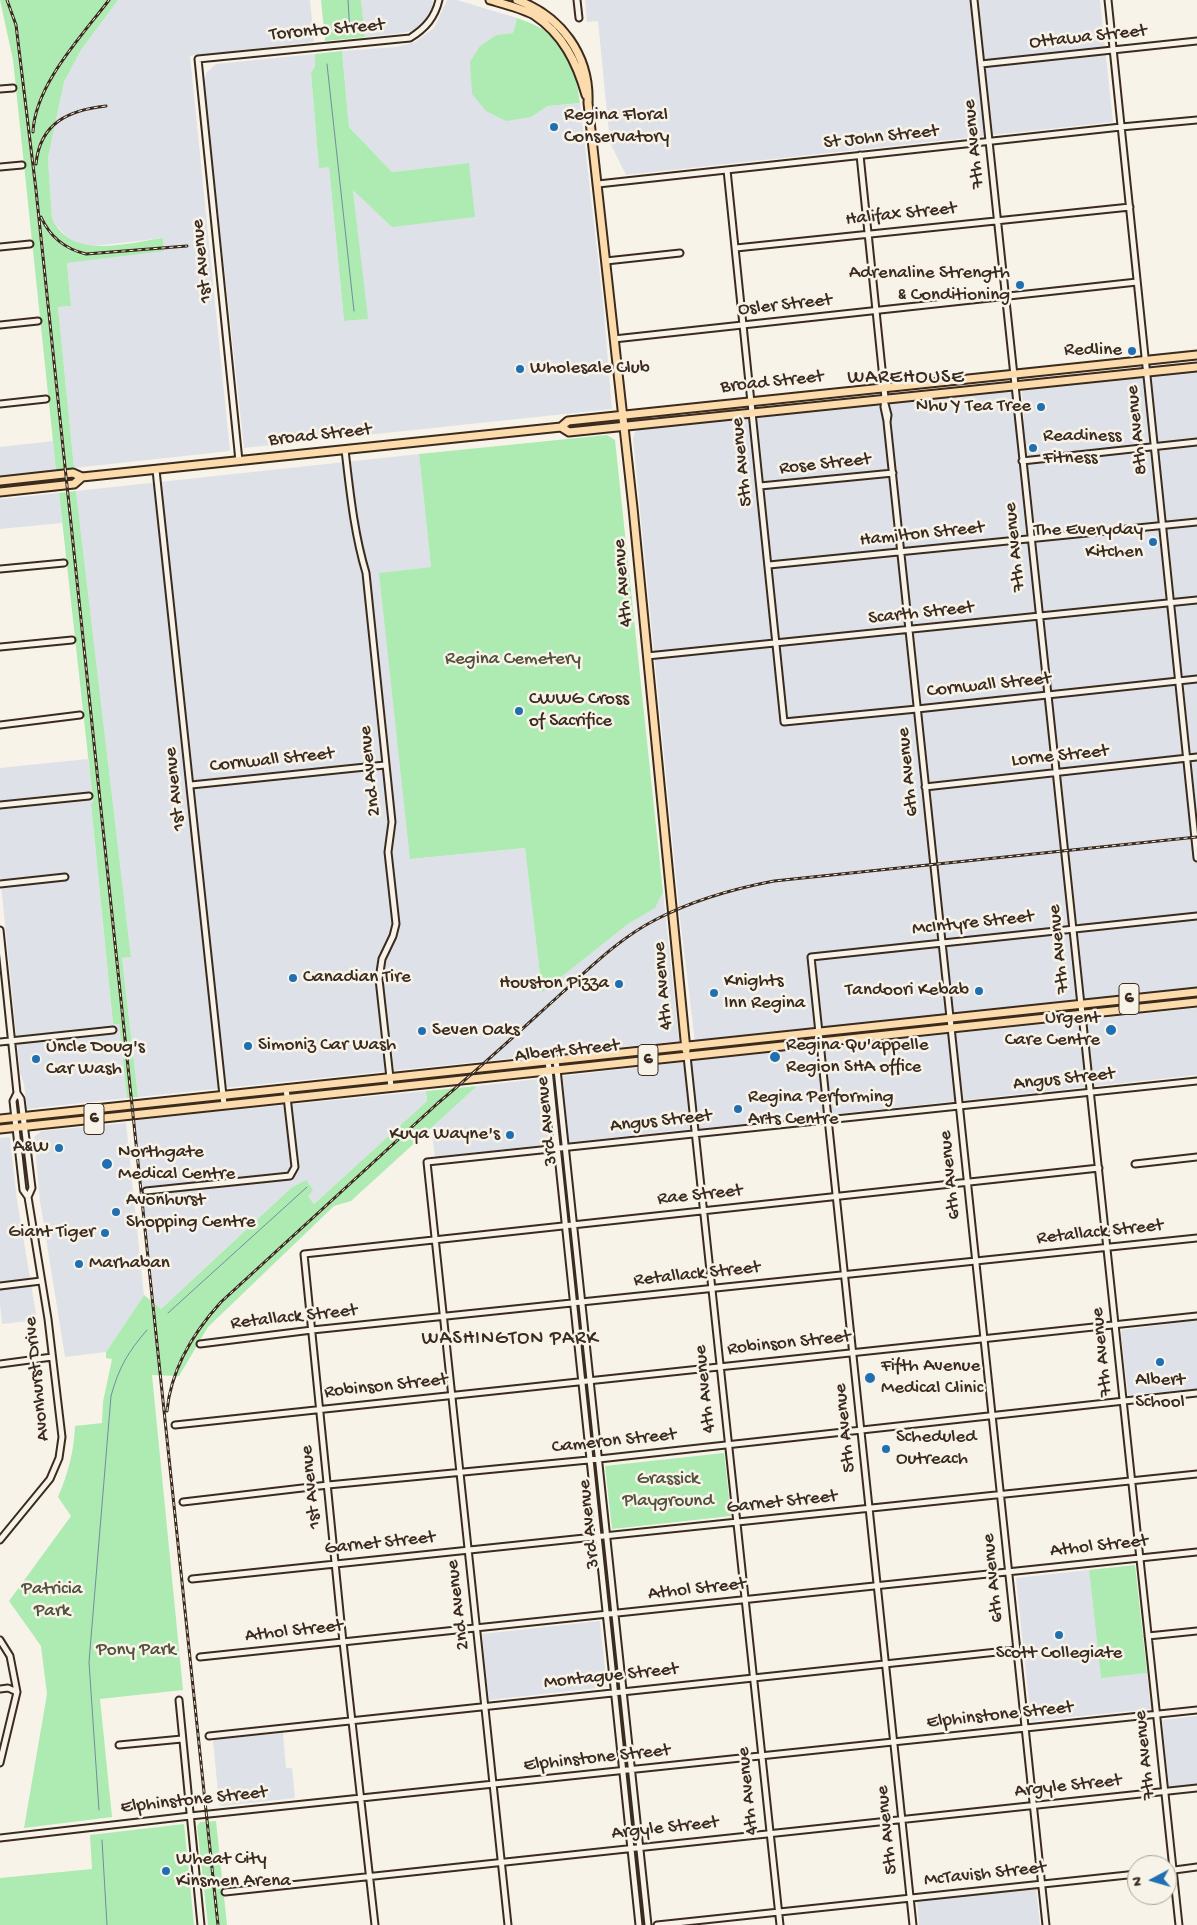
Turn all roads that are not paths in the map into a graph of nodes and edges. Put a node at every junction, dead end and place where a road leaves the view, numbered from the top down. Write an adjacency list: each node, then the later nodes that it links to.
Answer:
1 (439, 0): 10 (street, Toronto Street)
2 (490, 0): 14 (main road)
3 (516, 0): 14 (main road)
4 (577, 0): 7 (street)
5 (974, 0): 11 (street, 7th Avenue)
6 (1108, 0): 9 (street, 8th Avenue)
7 (579, 18)
8 (1197, 41): 9 (street, Ottawa Street)
9 (1114, 50): 11 (street, Ottawa Street); 16 (street, 8th Avenue)
10 (198, 58): 56 (street, 1st Avenue)
11 (981, 64): 17 (street, 7th Avenue)
12 (13, 88): 13 (street)
13 (0, 89)
14 (588, 103): 22 (main road, 4th Avenue)
15 (1197, 120): 16 (street, St John Street)
16 (1122, 126): 17 (street, St John Street); 23 (street, 8th Avenue)
17 (990, 141): 18 (street, St John Street); 24 (street, 7th Avenue)
18 (860, 155): 21 (street, St John Street); 25 (street, 6th Avenue)
19 (22, 165): 20 (street)
20 (0, 167)
21 (727, 170): 22 (street, St John Street); 28 (street, 5th Avenue)
22 (598, 184): 30 (main road, 4th Avenue)
23 (1130, 206): 24 (street, Halifax Street); 31 (street, 8th Avenue)
24 (998, 220): 25 (street, Halifax Street); 32 (street, 7th Avenue)
25 (868, 233): 28 (street, Halifax Street); 33 (street, 6th Avenue)
26 (30, 244): 27 (street)
27 (0, 247)
28 (736, 248): 36 (street, 5th Avenue)
29 (680, 253): 30 (street)
30 (606, 261): 37 (main road, 4th Avenue)
31 (1138, 282): 32 (street, Osler Street); 39 (street, 8th Avenue)
32 (1006, 297): 33 (street, Osler Street); 42 (street, 7th Avenue)
33 (876, 311): 36 (street, Osler Street); 44 (street, 6th Avenue)
34 (38, 321): 35 (street)
35 (0, 325)
36 (744, 325): 37 (street, Osler Street); 46 (street, 5th Avenue)
37 (614, 338): 50 (main road, 4th Avenue)
38 (1197, 355): 39 (main road, Broad Street)
39 (1146, 360): 41 (street, 8th Avenue); 42 (main road, Broad Street)
40 (1197, 367): 41 (main road, Broad Street)
41 (1147, 372): 43 (main road, Broad Street); 54 (street, 8th Avenue)
42 (1014, 374): 43 (street, 7th Avenue); 44 (main road, Broad Street)
43 (1015, 385): 47 (main road, Broad Street); 57 (street, 7th Avenue)
44 (884, 388): 46 (main road, Broad Street); 47 (street, 6th Avenue)
45 (46, 399): 48 (street)
46 (752, 401): 49 (street, 5th Avenue); 50 (main road, Broad Street)
47 (885, 401): 49 (main road, Broad Street); 59 (street, 6th Avenue)
48 (0, 404)
49 (753, 412): 51 (main road, Broad Street); 62 (street, 5th Avenue)
50 (623, 415): 51 (main road, 4th Avenue); 52 (main road, Broad Street)
51 (624, 426): 52 (main road, Broad Street); 78 (main road, 4th Avenue)
52 (561, 428): 55 (main road, Broad Street)
53 (1197, 442): 54 (street)
54 (1154, 447): 57 (street); 65 (street, 8th Avenue)
55 (345, 450): 56 (main road, Broad Street); 88 (street, 2nd Avenue)
56 (239, 461): 58 (main road, Broad Street)
57 (1022, 461): 66 (street, 7th Avenue)
58 (156, 470): 60 (main road, Broad Street); 90 (street, 1st Avenue)
59 (893, 473): 62 (street, Rose Street); 67 (street, 6th Avenue)
60 (82, 478): 61 (main road, Broad Street); 63 (main road, Broad Street)
61 (0, 482)
62 (760, 486): 69 (street, 5th Avenue)
63 (0, 492)
64 (1197, 522): 65 (street, Hamilton Street)
65 (1163, 525): 66 (street, Hamilton Street); 72 (street, 8th Avenue)
66 (1031, 539): 67 (street, Hamilton Street); 73 (street, 7th Avenue)
67 (901, 553): 69 (street, Hamilton Street); 74 (street, 6th Avenue)
68 (64, 563): 70 (street)
69 (769, 565): 76 (street, 5th Avenue)
70 (0, 569)
71 (1197, 600): 72 (street, Scarth Street)
72 (1171, 603): 73 (street, Scarth Street); 80 (street, 8th Avenue)
73 (1039, 616): 74 (street, Scarth Street); 81 (street, 7th Avenue)
74 (909, 630): 76 (street, Scarth Street); 82 (street, 6th Avenue)
75 (72, 640): 77 (street)
76 (776, 643): 78 (street, Scarth Street); 84 (street, 5th Avenue)
77 (0, 647)
78 (647, 656): 114 (main road, 4th Avenue)
79 (1197, 679): 80 (street, Cornwall Street)
80 (1179, 681): 81 (street, Cornwall Street); 86 (street, 8th Avenue)
81 (1048, 694): 82 (street, Cornwall Street); 89 (street, 7th Avenue)
82 (917, 709): 84 (street, Cornwall Street); 91 (street, 6th Avenue)
83 (80, 715): 85 (street)
84 (784, 722)
85 (0, 725)
86 (1187, 758): 87 (street, Lorne Street); 89 (street, Lorne Street); 94 (street, 8th Avenue)
87 (1197, 758)
88 (385, 765): 90 (street, Cornwall Street); 120 (street, 2nd Avenue)
89 (1056, 772): 91 (street, Lorne Street); 98 (street, 7th Avenue)
90 (191, 784): 126 (street, 1st Avenue)
91 (925, 787): 100 (street, 6th Avenue)
92 (89, 796): 93 (street)
93 (0, 805)
94 (1197, 858)
95 (65, 878): 96 (street)
96 (0, 884)
97 (1197, 916): 98 (street, McIntyre Street)
98 (1073, 928): 100 (street, McIntyre Street); 105 (street, 7th Avenue)
99 (0, 930): 102 (street)
100 (941, 942): 101 (street, McIntyre Street); 107 (street, 6th Avenue)
101 (811, 957): 110 (street, 5th Avenue)
102 (2, 961): 111 (street)
103 (1197, 992): 105 (main road, Albert Street / 6)
104 (1197, 1002): 106 (main road, Albert Street / 6)
105 (1081, 1004): 106 (street, 7th Avenue); 107 (main road, Albert Street / 6)
106 (1082, 1014): 108 (main road, Albert Street / 6); 124 (street, 7th Avenue)
107 (949, 1018): 108 (street, 6th Avenue); 110 (main road, Albert Street / 6)
108 (950, 1027): 112 (main road, Albert Street / 6); 129 (street, 6th Avenue)
109 (113, 1030): 111 (street)
110 (819, 1031): 112 (street, 5th Avenue); 114 (main road, Albert Street / 6)
111 (12, 1041): 113 (street); 125 (street)
112 (820, 1041): 115 (main road, Albert Street / 6); 133 (street, 5th Avenue)
113 (0, 1042)
114 (686, 1046): 115 (main road, 4th Avenue); 117 (main road, Albert Street / 6)
115 (687, 1056): 119 (main road, Albert Street / 6); 137 (street, 4th Avenue)
116 (548, 1060): 117 (main road, Albert Street / 6); 118 (street, 3rd Avenue); 120 (main road, Albert Street / 6)
117 (556, 1060): 119 (street, 3rd Avenue)
118 (549, 1070): 119 (main road, Albert Street / 6); 122 (main road, Albert Street / 6); 139 (street, 3rd Avenue)
119 (558, 1070): 138 (street, 3rd Avenue)
120 (390, 1077): 122 (street, 2nd Avenue); 123 (main road, Albert Street / 6)
121 (1197, 1080): 124 (street, Angus Street)
122 (391, 1087): 127 (main road, Albert Street / 6)
123 (286, 1088): 126 (main road, Albert Street / 6); 127 (street)
124 (1091, 1092): 129 (street, Angus Street); 143 (street, 7th Avenue)
125 (17, 1093): 130 (street, Avonhurst Drive); 131 (street, Avonhurst Drive)
126 (223, 1095): 128 (street, 1st Avenue); 130 (main road, Albert Street / 6)
127 (287, 1098): 128 (main road, Albert Street / 6); 145 (street)
128 (224, 1105): 134 (main road, Albert Street / 6)
129 (958, 1106): 133 (street, Angus Street); 144 (street, 6th Avenue)
130 (23, 1116): 131 (main road, Albert Street / 6); 134 (street, Avonhurst Drive)
131 (14, 1117): 132 (main road, Albert Street / 6); 135 (street, Avonhurst Drive)
132 (0, 1119)
133 (828, 1120): 137 (street, Angus Street); 147 (street, 5th Avenue)
134 (24, 1126): 135 (main road, Albert Street / 6); 146 (street, Avonhurst Drive)
135 (16, 1127): 136 (main road, Albert Street / 6); 146 (street, Avonhurst Drive)
136 (0, 1129)
137 (695, 1133): 138 (street, Angus Street); 148 (street, 4th Avenue)
138 (566, 1147): 139 (street, Angus Street); 149 (street, 3rd Avenue)
139 (557, 1148): 141 (street, Angus Street); 150 (street, 3rd Avenue)
140 (1197, 1158): 142 (street)
141 (427, 1162): 152 (street, 2nd Avenue)
142 (1135, 1164)
143 (1099, 1168): 144 (street, Rae Street); 153 (street, 7th Avenue)
144 (967, 1183): 147 (street, Rae Street); 155 (street, 6th Avenue)
145 (146, 1191)
146 (28, 1197): 157 (street, Avonhurst Drive)
147 (836, 1197): 148 (street, Rae Street); 156 (street, 5th Avenue)
148 (703, 1211): 149 (street, Rae Street); 159 (street, 4th Avenue)
149 (574, 1224): 150 (street, Rae Street); 160 (street, 3rd Avenue)
150 (565, 1225): 152 (street, Rae Street); 161 (street, 3rd Avenue)
151 (1197, 1238): 153 (street, Retallack Street)
152 (435, 1239): 154 (street, Rae Street); 163 (street, 2nd Avenue)
153 (1107, 1248): 155 (street, Retallack Street); 164 (street, 7th Avenue)
154 (304, 1254): 165 (street, 1st Avenue)
155 (975, 1261): 156 (street, Retallack Street); 166 (street, 6th Avenue)
156 (845, 1275): 159 (street, Retallack Street); 168 (street, 5th Avenue)
157 (41, 1281): 158 (street); 169 (street, Avonhurst Drive)
158 (0, 1286)
159 (712, 1288): 160 (street, Retallack Street); 171 (street, 4th Avenue)
160 (582, 1302): 161 (street, Retallack Street); 172 (street, 3rd Avenue)
161 (574, 1303): 163 (street, Retallack Street); 173 (street, 3rd Avenue)
162 (1197, 1316): 164 (street, Robinson Street)
163 (443, 1317): 165 (street, Retallack Street); 175 (street, 2nd Avenue)
164 (1116, 1326): 166 (street, Robinson Street); 176 (street, 7th Avenue)
165 (312, 1330): 167 (street, Retallack Street); 177 (street, 1st Avenue)
166 (983, 1339): 168 (street, Robinson Street); 178 (street, 6th Avenue)
167 (200, 1344)
168 (853, 1352): 171 (street, Robinson Street); 180 (street, 5th Avenue)
169 (52, 1357): 170 (street); 194 (street, Avonhurst Drive)
170 (0, 1364)
171 (720, 1366): 172 (street, Robinson Street); 181 (street, 4th Avenue)
172 (590, 1380): 173 (street, Robinson Street); 183 (street, 3rd Avenue)
173 (582, 1381): 175 (street, Robinson Street); 182 (street, 3rd Avenue)
174 (1197, 1393): 176 (street, Cameron Street)
175 (452, 1396): 177 (street, Robinson Street); 184 (street, 2nd Avenue)
176 (1123, 1401): 178 (street, Cameron Street); 186 (street, 7th Avenue)
177 (320, 1409): 179 (street, Robinson Street); 187 (street, 1st Avenue)
178 (991, 1416): 180 (street, Cameron Street); 188 (street, 6th Avenue)
179 (175, 1425)
180 (861, 1430): 181 (street, Cameron Street); 190 (street, 5th Avenue)
181 (728, 1445): 183 (street, Cameron Street); 191 (street, 4th Avenue)
182 (590, 1459): 183 (street, Cameron Street); 184 (street, Cameron Street); 193 (street, 3rd Avenue)
183 (599, 1459): 192 (street, 3rd Avenue)
184 (460, 1473): 187 (street, Cameron Street); 195 (street, 2nd Avenue)
185 (1197, 1474): 186 (street, Garnet Street)
186 (1131, 1481): 188 (street, Garnet Street); 197 (street, 7th Avenue)
187 (328, 1485): 189 (street, Cameron Street); 198 (street, 1st Avenue)
188 (1000, 1495): 190 (street, Garnet Street); 199 (street, 6th Avenue)
189 (183, 1502)
190 (870, 1509): 191 (street, Garnet Street); 201 (street, 5th Avenue)
191 (737, 1522): 192 (street, Garnet Street); 202 (street, 4th Avenue)
192 (607, 1536): 193 (street, Garnet Street); 203 (street, 3rd Avenue)
193 (598, 1537): 195 (street, Garnet Street); 204 (street, 3rd Avenue)
194 (0, 1540)
195 (468, 1551): 198 (street, Garnet Street); 205 (street, 2nd Avenue)
196 (1197, 1552): 197 (street, Athol Street)
197 (1140, 1558): 199 (street, Athol Street); 207 (street, 7th Avenue)
198 (335, 1564): 200 (street, Garnet Street); 209 (street, 1st Avenue)
199 (1008, 1572): 201 (street, Athol Street); 210 (street, 6th Avenue)
200 (192, 1579)
201 (878, 1586): 202 (street, Athol Street); 212 (street, 5th Avenue)
202 (745, 1600): 203 (street, Athol Street); 213 (street, 4th Avenue)
203 (615, 1614): 204 (street, Athol Street); 215 (street, 3rd Avenue)
204 (606, 1615): 205 (street, Athol Street); 217 (street, 3rd Avenue)
205 (477, 1628): 209 (street, Athol Street); 219 (street, 2nd Avenue)
206 (1197, 1631): 207 (street)
207 (1148, 1636): 221 (street, 7th Avenue)
208 (0, 1640): 216 (street)
209 (343, 1642): 211 (street, Athol Street); 222 (street, 1st Avenue)
210 (1016, 1650): 212 (street, Montague Street); 223 (street, 6th Avenue)
211 (200, 1657)
212 (886, 1664): 213 (street, Montague Street); 226 (street, 5th Avenue)
213 (753, 1677): 215 (street, Montague Street); 228 (street, 4th Avenue)
214 (0, 1690): 216 (street)
215 (623, 1691): 217 (street, Montague Street); 230 (street, 3rd Avenue)
216 (17, 1692): 229 (street)
217 (615, 1692): 219 (street, Montague Street); 231 (street, 3rd Avenue)
218 (179, 1700): 225 (street)
219 (485, 1706): 222 (street, Montague Street); 232 (street, 2nd Avenue)
220 (1197, 1710): 221 (street, Elphinstone Street)
221 (1157, 1715): 223 (street, Elphinstone Street); 234 (street, 7th Avenue)
222 (352, 1720): 224 (street, Montague Street); 235 (street, 1st Avenue)
223 (1024, 1728): 226 (street, Elphinstone Street); 236 (street, 6th Avenue)
224 (209, 1736)
225 (182, 1739): 227 (street); 237 (street)
226 (895, 1742): 228 (street, Elphinstone Street); 238 (street, 5th Avenue)
227 (118, 1745)
228 (762, 1756): 230 (street, Elphinstone Street); 239 (street, 4th Avenue)
229 (0, 1763)
230 (632, 1770): 231 (street, Elphinstone Street); 241 (street, 3rd Avenue)
231 (623, 1772): 232 (street, Elphinstone Street); 242 (street, 3rd Avenue)
232 (493, 1785): 235 (street, Elphinstone Street); 244 (street, 2nd Avenue)
233 (1197, 1788): 234 (street, Argyle Street)
234 (1165, 1792): 236 (street, Argyle Street); 243 (street, 7th Avenue)
235 (361, 1798): 237 (street, Elphinstone Street); 248 (street, 1st Avenue)
236 (1033, 1805): 238 (street, Argyle Street); 249 (street, 6th Avenue)
237 (190, 1816): 240 (street, Elphinstone Street); 254 (street)
238 (902, 1819): 239 (street, Argyle Street); 251 (street, 5th Avenue)
239 (770, 1833): 241 (street, Argyle Street); 253 (street, 4th Avenue)
240 (0, 1838)
241 (640, 1847): 242 (street, Argyle Street); 258 (street, 3rd Avenue)
242 (631, 1848): 244 (street, Argyle Street); 257 (street, 3rd Avenue)
243 (1171, 1855)
244 (502, 1862): 248 (street, Argyle Street); 256 (street, 2nd Avenue)
245 (1197, 1867): 246 (street)
246 (1177, 1870)
247 (1127, 1875): 249 (street, McTavish Street)
248 (369, 1876): 250 (street, Argyle Street); 255 (street, 1st Avenue)
249 (1041, 1884): 251 (street, McTavish Street); 262 (street, 6th Avenue)
250 (226, 1892)
251 (910, 1898): 253 (street, McTavish Street); 261 (street, 5th Avenue)
252 (1177, 1905): 263 (street, 7th Avenue)
253 (778, 1912): 259 (street, McTavish Street); 260 (street, 4th Avenue)
254 (201, 1925)
255 (374, 1925)
256 (508, 1925)
257 (639, 1925)
258 (648, 1925)
259 (657, 1925)
260 (780, 1925)
261 (913, 1925)
262 (1046, 1925)
263 (1179, 1925)

